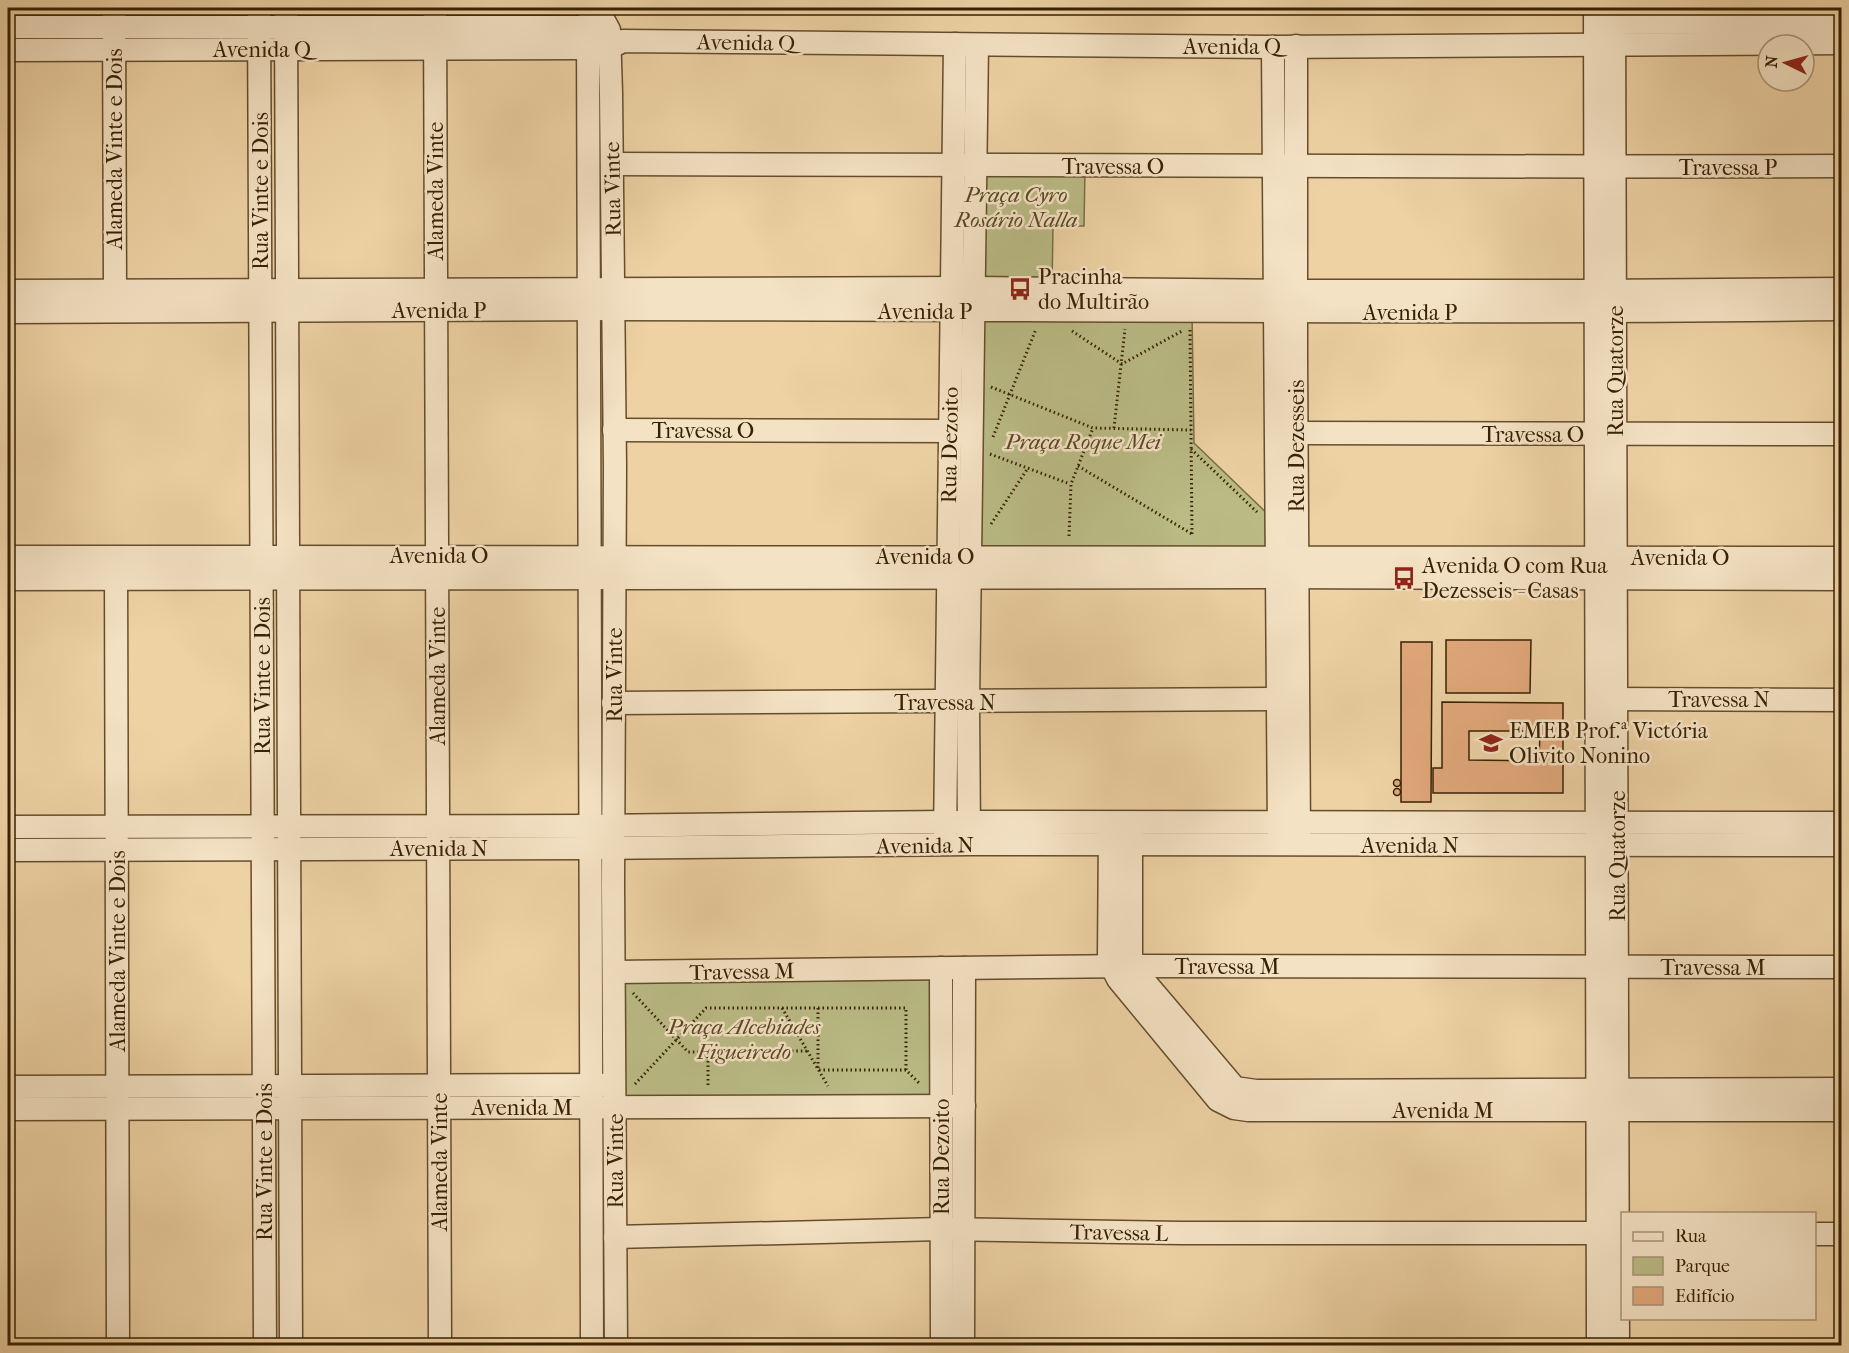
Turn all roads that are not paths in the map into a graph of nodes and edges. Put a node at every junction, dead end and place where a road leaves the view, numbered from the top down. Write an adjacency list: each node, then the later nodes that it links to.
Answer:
1 (1763, 15): 4 (street, Avenida Q); 5 (street, Avenida Q)
2 (259, 17): 7 (street, Avenida Q); 8 (street, Avenida Q); 14 (street, Rua Vinte e Dois)
3 (435, 17): 7 (street, Avenida Q); 9 (street, Avenida Q); 15 (street, Alameda Vinte)
4 (1842, 22)
5 (1605, 25): 10 (street, Avenida Q); 12 (street, Avenida Q); 21 (street, Rua Quatorze)
6 (8, 27): 8 (street, Avenida Q)
7 (286, 27): 14 (street, Avenida Q); 15 (street, Avenida Q); 27 (street, Rua Vinte e Dois)
8 (114, 28): 14 (street, Avenida Q); 16 (street, Avenida Q); 23 (street, Alameda Vinte e Dois)
9 (601, 30): 11 (street, Avenida Q); 15 (street, Avenida Q); 17 (street, Rua Vinte); 25 (street, Rua Vinte)
10 (1842, 44)
11 (966, 45): 13 (street, Avenida Q); 18 (street, Rua Dezoito)
12 (1296, 46): 13 (street, Avenida Q); 20 (street, Rua Dezesseis)
13 (1273, 47): 20 (street, Rua Dezesseis)
14 (259, 49): 31 (street, Rua Vinte e Dois)
15 (435, 49): 28 (street, Alameda Vinte)
16 (8, 50)
17 (612, 164): 18 (street, Travessa O); 26 (street, Rua Vinte)
18 (964, 165): 20 (street, Travessa O); 29 (street, Rua Dezoito)
19 (1842, 166): 21 (street, Travessa P)
20 (1285, 167): 21 (street, Travessa O); 32 (street, Rua Dezesseis)
21 (1605, 167): 33 (street, Rua Quatorze)
22 (1842, 289): 33 (street, Avenida P)
23 (115, 290): 24 (street, Avenida P); 31 (street, Avenida P)
24 (8, 291)
25 (590, 299): 26 (street, Avenida P); 28 (street, Avenida P); 43 (street, Rua Vinte)
26 (613, 299): 29 (street, Avenida P); 36 (street, Rua Vinte)
27 (287, 300): 28 (street, Avenida P); 31 (street, Avenida P); 47 (street, Rua Vinte e Dois)
28 (436, 300): 48 (street, Alameda Vinte)
29 (962, 300): 30 (street, Avenida P); 30 (street, Avenida P); 40 (street, Rua Dezoito); 40 (street, Rua Dezoito)
30 (1099, 300): 32 (street, Avenida P); 32 (street, Avenida P)
31 (261, 301): 35 (street, Avenida P); 46 (street, Rua Vinte e Dois)
32 (1285, 301): 33 (street, Avenida P); 37 (street, Rua Dezesseis); 51 (street, Rua Dezesseis)
33 (1605, 301): 34 (street, Avenida P); 38 (street, Rua Quatorze)
34 (1842, 309)
35 (8, 312)
36 (614, 430): 40 (street, Travessa O); 44 (street, Rua Vinte)
37 (1296, 433): 38 (street, Travessa O); 51 (street, Rua Dezesseis)
38 (1606, 434): 39 (street, Travessa O); 52 (street, Rua Quatorze)
39 (1842, 434)
40 (970, 440): 49 (street, Rua Dezoito); 50 (street, Rua Dezoito)
41 (8, 557): 45 (street, Avenida O)
42 (1842, 558): 52 (street, Avenida O)
43 (591, 566): 44 (street, Avenida O); 48 (street, Avenida O); 68 (street, Rua Vinte)
44 (614, 566): 49 (street, Avenida O); 59 (street, Rua Vinte)
45 (116, 567): 46 (street, Avenida O); 53 (street, Avenida O); 70 (street, Alameda Vinte e Dois)
46 (262, 567): 47 (street, Avenida O); 71 (street, Rua Vinte e Dois)
47 (288, 567): 48 (street, Avenida O); 72 (street, Rua Vinte e Dois)
48 (437, 567): 62 (street, Alameda Vinte)
49 (948, 567): 50 (street, Avenida O); 58 (street, Rua Dezoito)
50 (970, 567): 51 (street, Avenida O); 51 (street, Avenida O); 58 (street, Rua Dezoito)
51 (1287, 567): 52 (street, Avenida O); 55 (street, Rua Dezesseis); 66 (street, Rua Dezesseis)
52 (1606, 567): 54 (street, Avenida O); 56 (street, Rua Quatorze)
53 (8, 579)
54 (1842, 579)
55 (1277, 699): 58 (street, Travessa N); 66 (street, Rua Dezesseis)
56 (1606, 699): 57 (street, Travessa N); 67 (street, Rua Quatorze)
57 (1842, 700)
58 (957, 702): 59 (street, Travessa N); 60 (street, Rua Dezoito); 64 (street, Rua Dezoito)
59 (613, 703): 69 (street, Rua Vinte)
60 (945, 822): 64 (street, Avenida N); 69 (street, Avenida N); 73 (street, Rua Dezoito)
61 (1842, 824): 67 (street, Avenida N)
62 (438, 826): 68 (street, Avenida N); 72 (street, Avenida N); 75 (street, Alameda Vinte)
63 (8, 827): 70 (street, Avenida N)
64 (969, 834): 65 (street, Avenida N); 73 (street, Avenida N)
65 (1121, 834): 66 (street, Avenida N); 77 (street)
66 (1289, 834): 67 (street, Avenida N)
67 (1606, 834): 74 (street, Avenida N); 78 (street, Rua Quatorze)
68 (590, 837): 69 (street, Avenida N); 75 (street, Avenida N); 85 (street, Rua Vinte)
69 (613, 837): 73 (street, Avenida N); 82 (street, Rua Vinte)
70 (116, 838): 71 (street, Avenida N); 76 (street, Avenida N); 90 (street, Alameda Vinte e Dois)
71 (263, 838): 72 (street, Avenida N); 87 (street, Rua Vinte e Dois)
72 (289, 838): 75 (street, Avenida N); 88 (street, Rua Vinte e Dois)
73 (945, 845)
74 (1842, 845)
75 (438, 849): 89 (street, Alameda Vinte)
76 (8, 850)
77 (1123, 966): 78 (street, Travessa M); 81 (street, Travessa M); 91 (street, Avenida M)
78 (1607, 967): 79 (street, Travessa M); 91 (street, Rua Quatorze)
79 (1842, 967)
80 (941, 968): 81 (street, Travessa M); 82 (street, Travessa M); 92 (street, Rua Dezoito)
81 (964, 968): 93 (street, Rua Dezoito)
82 (614, 972): 86 (street, Rua Vinte)
83 (8, 1087): 90 (street, Avenida M)
84 (1842, 1089): 91 (street, Avenida M)
85 (591, 1096): 86 (street, Avenida M); 89 (street, Avenida M); 106 (street, Rua Vinte)
86 (614, 1096): 92 (street, Avenida M); 101 (street, Rua Vinte)
87 (264, 1097): 88 (street, Avenida M); 90 (street, Avenida M); 103 (street, Rua Vinte e Dois)
88 (290, 1097): 89 (street, Avenida M); 104 (street, Rua Vinte e Dois)
89 (439, 1097): 105 (street, Alameda Vinte)
90 (118, 1098): 94 (street, Avenida M); 102 (street, Alameda Vinte e Dois)
91 (1607, 1100): 95 (street, Avenida M); 98 (street, Rua Quatorze)
92 (941, 1105): 93 (street, Avenida M); 96 (street, Rua Dezoito)
93 (964, 1106): 97 (street, Rua Dezoito)
94 (8, 1109)
95 (1842, 1110)
96 (941, 1229): 97 (street, Travessa L); 101 (street, Travessa L); 108 (street, Rua Dezoito)
97 (964, 1230): 98 (street, Travessa L); 109 (street, Rua Dezoito)
98 (1612, 1232): 110 (street, Rua Quatorze); 111 (street, Rua Quatorze)
99 (1816, 1234): 100 (street)
100 (1842, 1234)
101 (615, 1237): 107 (street, Rua Vinte)
102 (118, 1346)
103 (265, 1346)
104 (291, 1346)
105 (440, 1346)
106 (592, 1346)
107 (616, 1346)
108 (942, 1346)
109 (963, 1346)
110 (1598, 1346)
111 (1618, 1346)

